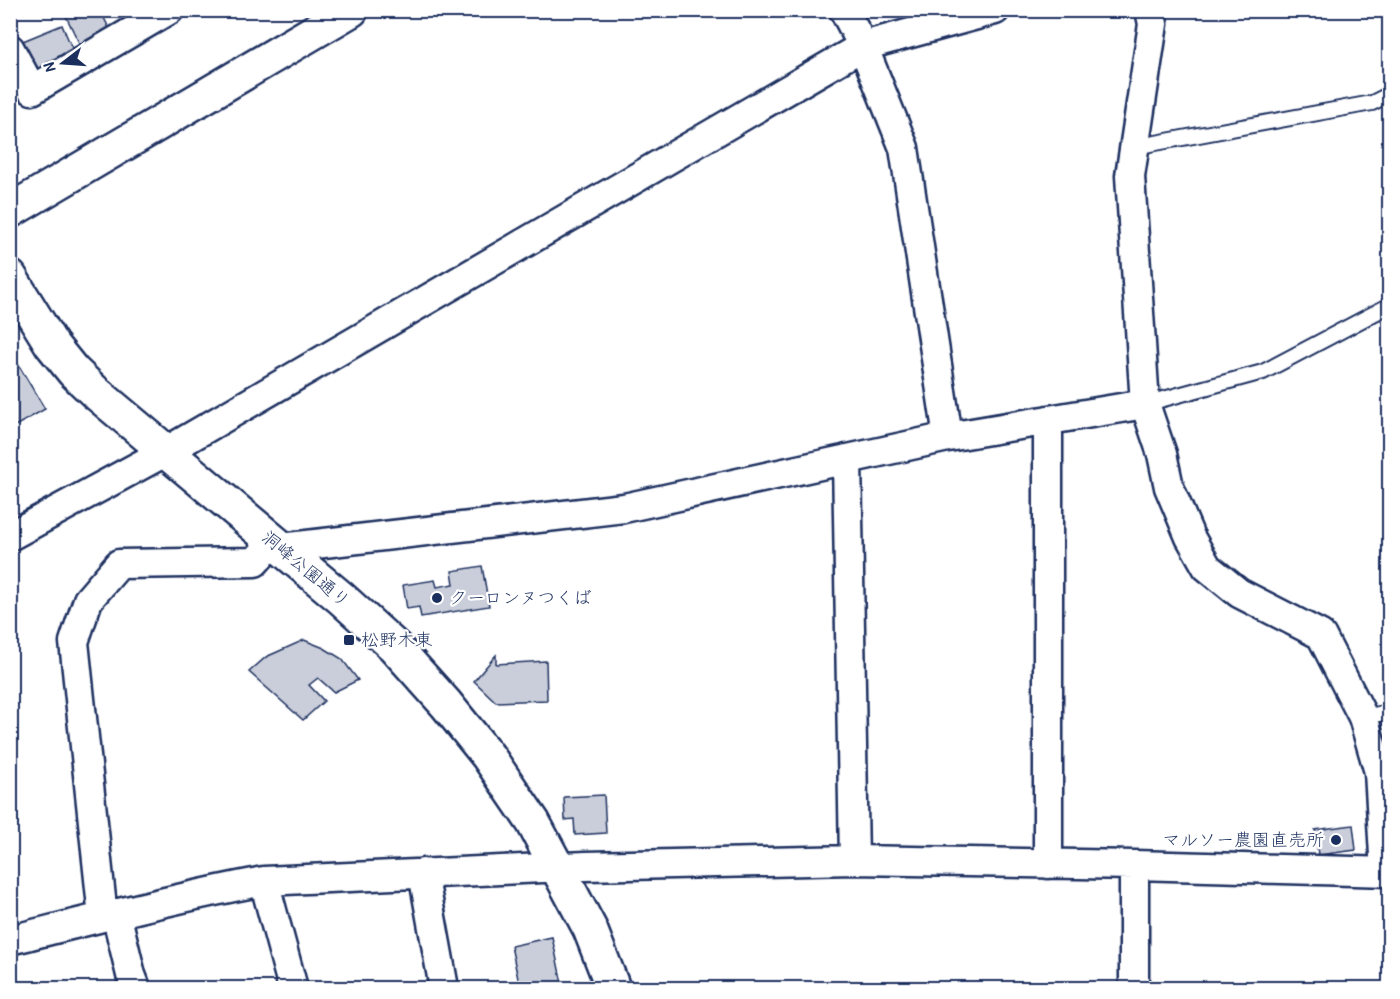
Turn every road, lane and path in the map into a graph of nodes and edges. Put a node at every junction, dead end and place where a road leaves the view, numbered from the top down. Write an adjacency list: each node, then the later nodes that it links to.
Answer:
1 (351, 10): 10 (street)
2 (844, 10): 6 (street)
3 (994, 10): 6 (street)
4 (1150, 10): 9 (street)
5 (156, 14): 7 (street)
6 (863, 46): 15 (street); 16 (street)
7 (10, 49)
8 (1389, 94): 9 (lane)
9 (1134, 147): 13 (street)
10 (10, 211)
11 (10, 277): 16 (street, 洞峰公園通り)
12 (1389, 305): 13 (lane)
13 (1145, 404): 14 (street); 20 (street)
14 (1048, 420): 15 (street); 22 (street)
15 (948, 437): 17 (street)
16 (165, 452): 18 (street); 19 (street, 洞峰公園通り)
17 (847, 459): 19 (street); 21 (street)
18 (10, 536)
19 (277, 545): 24 (street, 洞峰公園通り); 28 (street)
20 (1376, 714): 25 (street)
21 (854, 860): 22 (street); 24 (street)
22 (1048, 864): 23 (street)
23 (1134, 865): 25 (street); 34 (street)
24 (558, 868): 26 (street); 33 (street, 洞峰公園通り)
25 (1387, 872)
26 (423, 873): 27 (street); 32 (street)
27 (264, 881): 28 (street); 31 (street)
28 (110, 915): 29 (street); 30 (street)
29 (10, 940)
30 (136, 988)
31 (293, 988)
32 (444, 988)
33 (613, 988)
34 (1134, 988)

